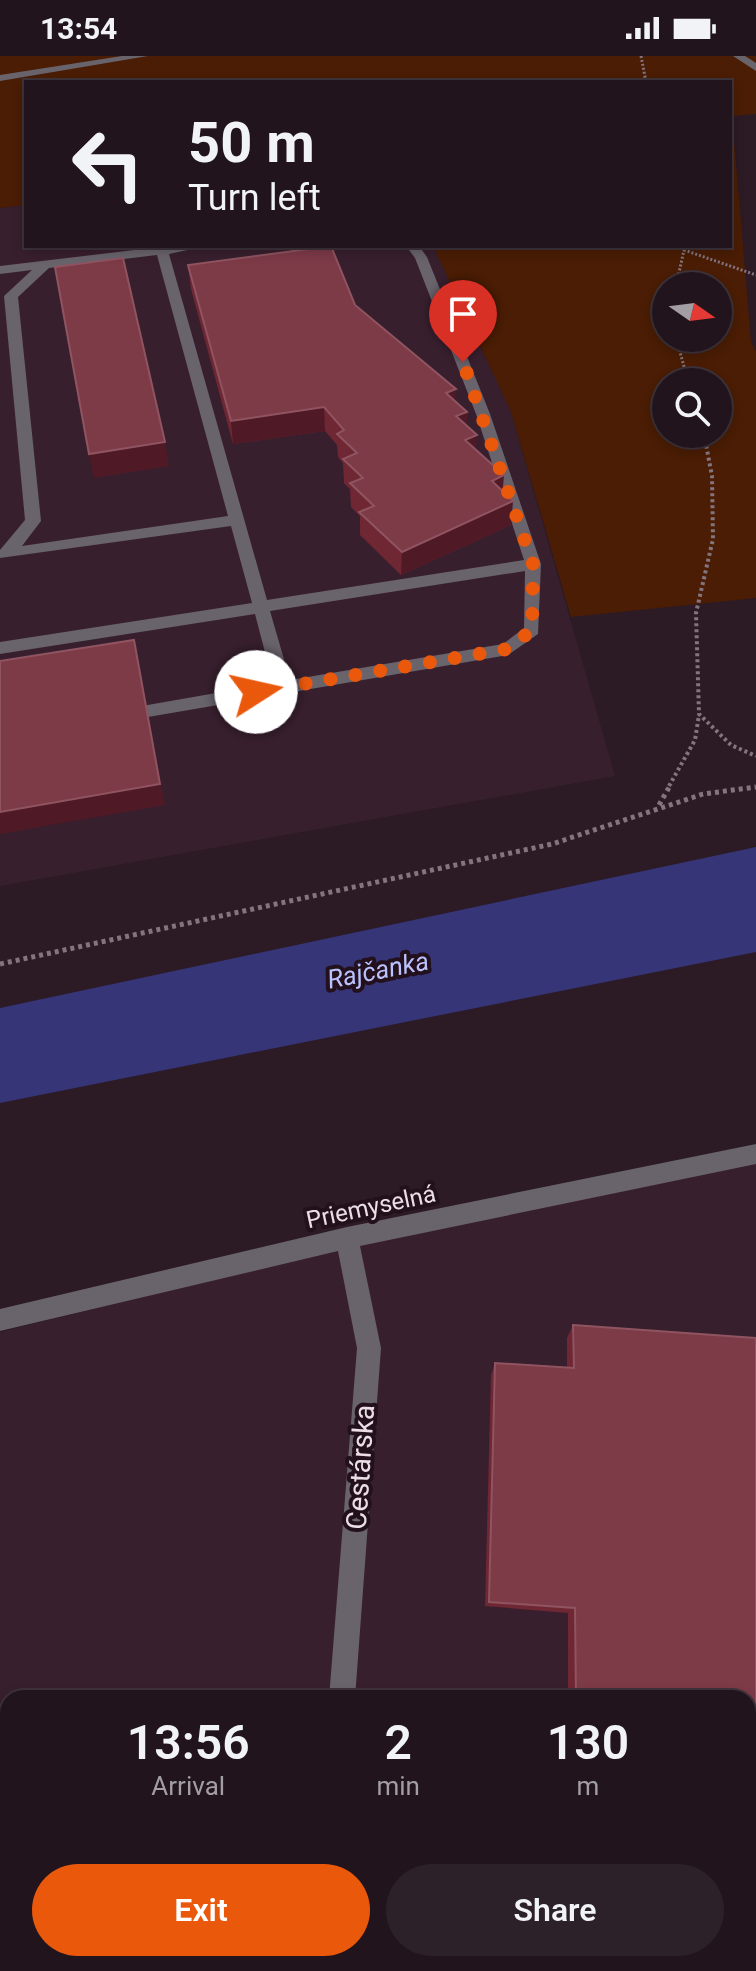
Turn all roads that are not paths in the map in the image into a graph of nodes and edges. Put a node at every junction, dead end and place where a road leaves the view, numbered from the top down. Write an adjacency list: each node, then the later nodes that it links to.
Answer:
1 (143, 56): 4 (street)
2 (738, 56): 3 (street)
3 (756, 68)
4 (0, 78)
5 (185, 248): 7 (street)
6 (414, 248): 12 (street)
7 (162, 251): 8 (street); 10 (street)
8 (45, 265): 9 (street); 11 (street)
9 (0, 270)
10 (237, 520): 11 (street); 13 (street)
11 (4, 554)
12 (533, 564): 13 (street); 15 (street)
13 (261, 607): 14 (street); 15 (street)
14 (0, 648)
15 (283, 687): 16 (street)
16 (148, 711)
17 (756, 1154): 18 (street, Priemyselná)
18 (347, 1238): 19 (street, Priemyselná); 20 (street, Cestárska)
19 (0, 1320)
20 (343, 1690)

